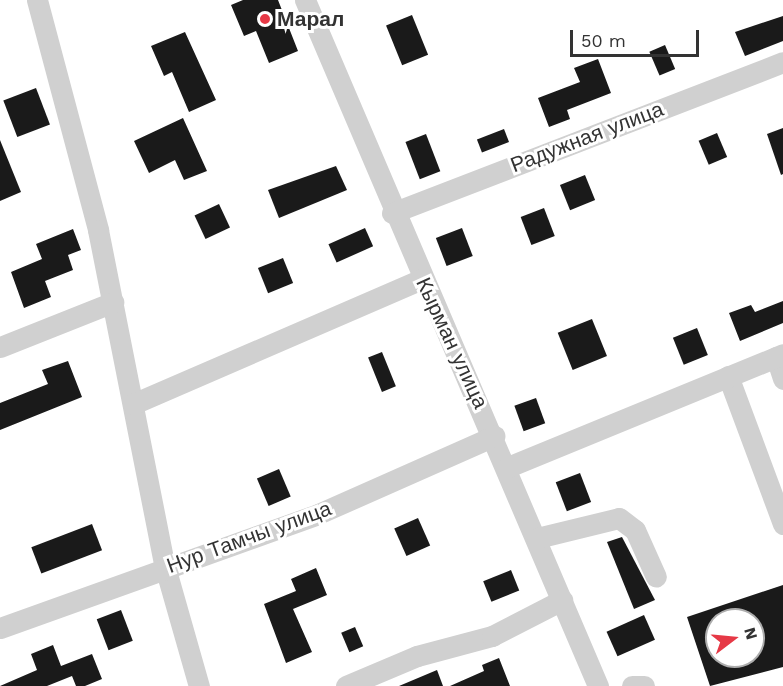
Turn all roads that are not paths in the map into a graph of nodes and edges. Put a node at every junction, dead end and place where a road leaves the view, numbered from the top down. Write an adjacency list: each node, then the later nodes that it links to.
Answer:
1 (37, 0): 6 (street)
2 (305, 0): 4 (street, Кырман улица)
3 (783, 62): 4 (street, Радужная улица)
4 (392, 213): 5 (street, Кырман улица)
5 (422, 279): 11 (street); 12 (street, Кырман улица)
6 (113, 302): 7 (street); 11 (street)
7 (0, 346)
8 (779, 355): 9 (street); 10 (street)
9 (728, 376): 13 (street); 14 (street)
10 (783, 379)
11 (133, 404): 16 (street)
12 (494, 436): 13 (street, Кырман улица); 16 (street, Нур Тамчы улица)
13 (508, 466): 15 (street, Кырман улица)
14 (783, 524)
15 (537, 538): 17 (street); 18 (street, Кырман улица)
16 (165, 567): 19 (street, Нур Тамчы улица); 20 (street)
17 (656, 577)
18 (562, 600): 21 (street); 22 (street, Кырман улица)
19 (0, 628)
20 (199, 686)
21 (346, 686)
22 (598, 686)
23 (632, 686): 24 (street)
24 (644, 686)

